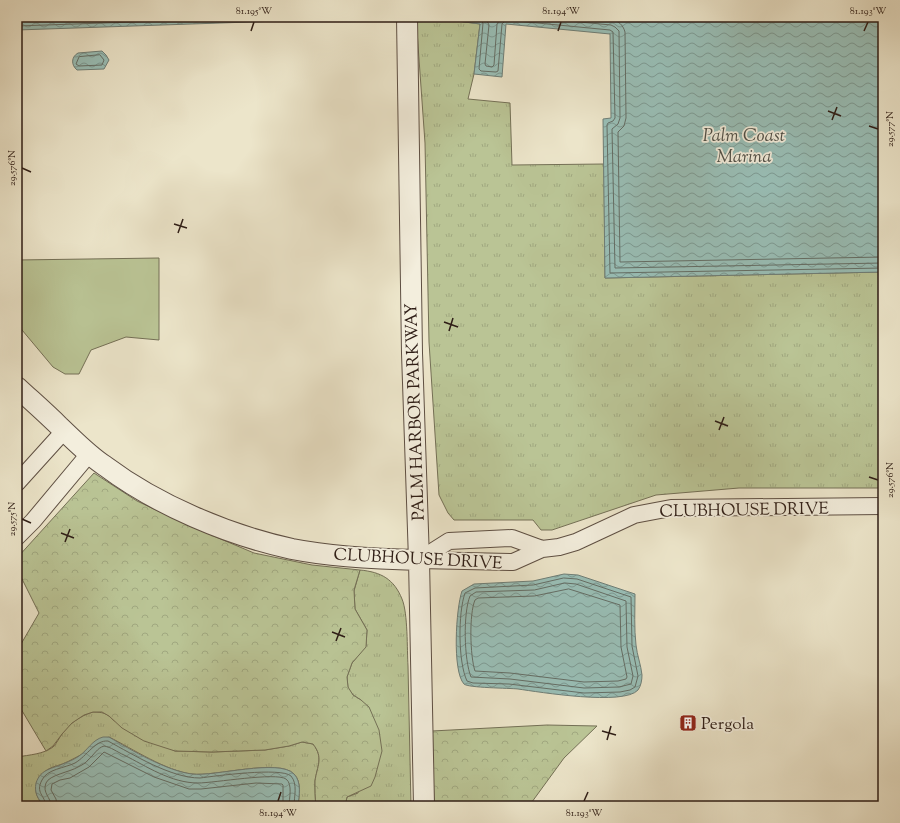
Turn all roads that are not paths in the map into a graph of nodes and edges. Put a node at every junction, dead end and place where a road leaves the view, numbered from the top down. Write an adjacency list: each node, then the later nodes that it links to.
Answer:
1 (407, 17): 9 (street, PALM HARBOR PARKWAY)
2 (17, 387): 3 (street, CLUBHOUSE DRIVE)
3 (64, 431): 4 (street, CLUBHOUSE DRIVE); 5 (street)
4 (89, 454): 7 (street); 9 (street, CLUBHOUSE DRIVE)
5 (17, 483)
6 (883, 506): 8 (street, CLUBHOUSE DRIVE)
7 (17, 538)
8 (542, 549): 9 (street, CLUBHOUSE DRIVE); 9 (street)
9 (419, 560): 10 (street, PALM HARBOR PARKWAY)
10 (424, 806)

